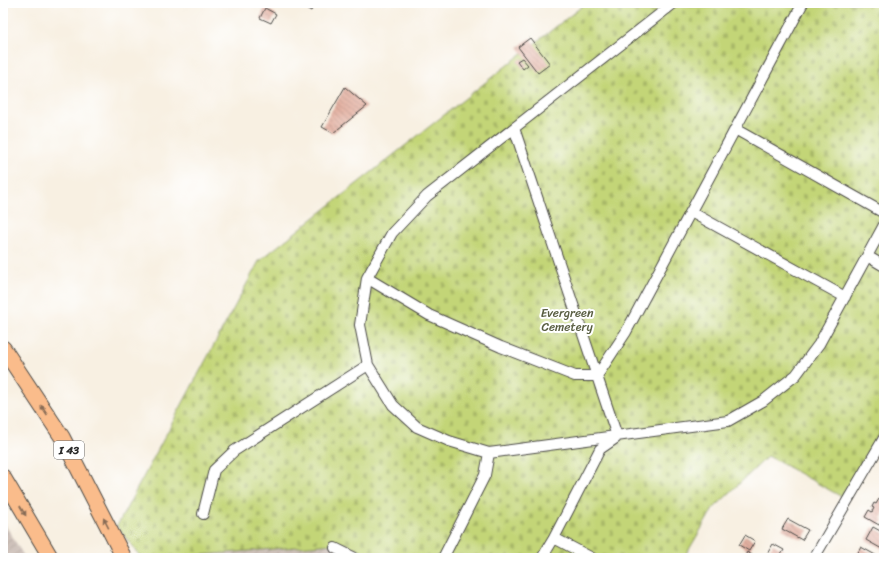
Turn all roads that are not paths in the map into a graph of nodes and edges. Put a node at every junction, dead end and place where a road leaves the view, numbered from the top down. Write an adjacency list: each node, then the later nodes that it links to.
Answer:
1 (674, 3): 3 (street)
2 (803, 3): 4 (street)
3 (514, 128): 10 (street); 14 (street)
4 (735, 129): 5 (street); 6 (street)
5 (691, 212): 11 (street); 14 (street)
6 (884, 213)
7 (884, 225): 8 (street)
8 (867, 256): 9 (street); 11 (street)
9 (884, 266)
10 (367, 278): 13 (street); 14 (street)
11 (845, 297): 15 (street)
12 (3, 348): 23 (highway, I 43, one-way to 12)
13 (368, 364): 17 (street); 19 (street)
14 (597, 376): 15 (street)
15 (618, 436): 17 (street); 20 (street)
16 (884, 438): 28 (street)
17 (489, 452): 25 (street)
18 (3, 477): 22 (highway, one-way to 22)
19 (203, 514)
20 (554, 538): 26 (street); 27 (street)
21 (336, 548): 24 (street)
22 (52, 558)
23 (124, 558)
24 (355, 558)
25 (443, 558)
26 (542, 558)
27 (592, 558)
28 (814, 558)

